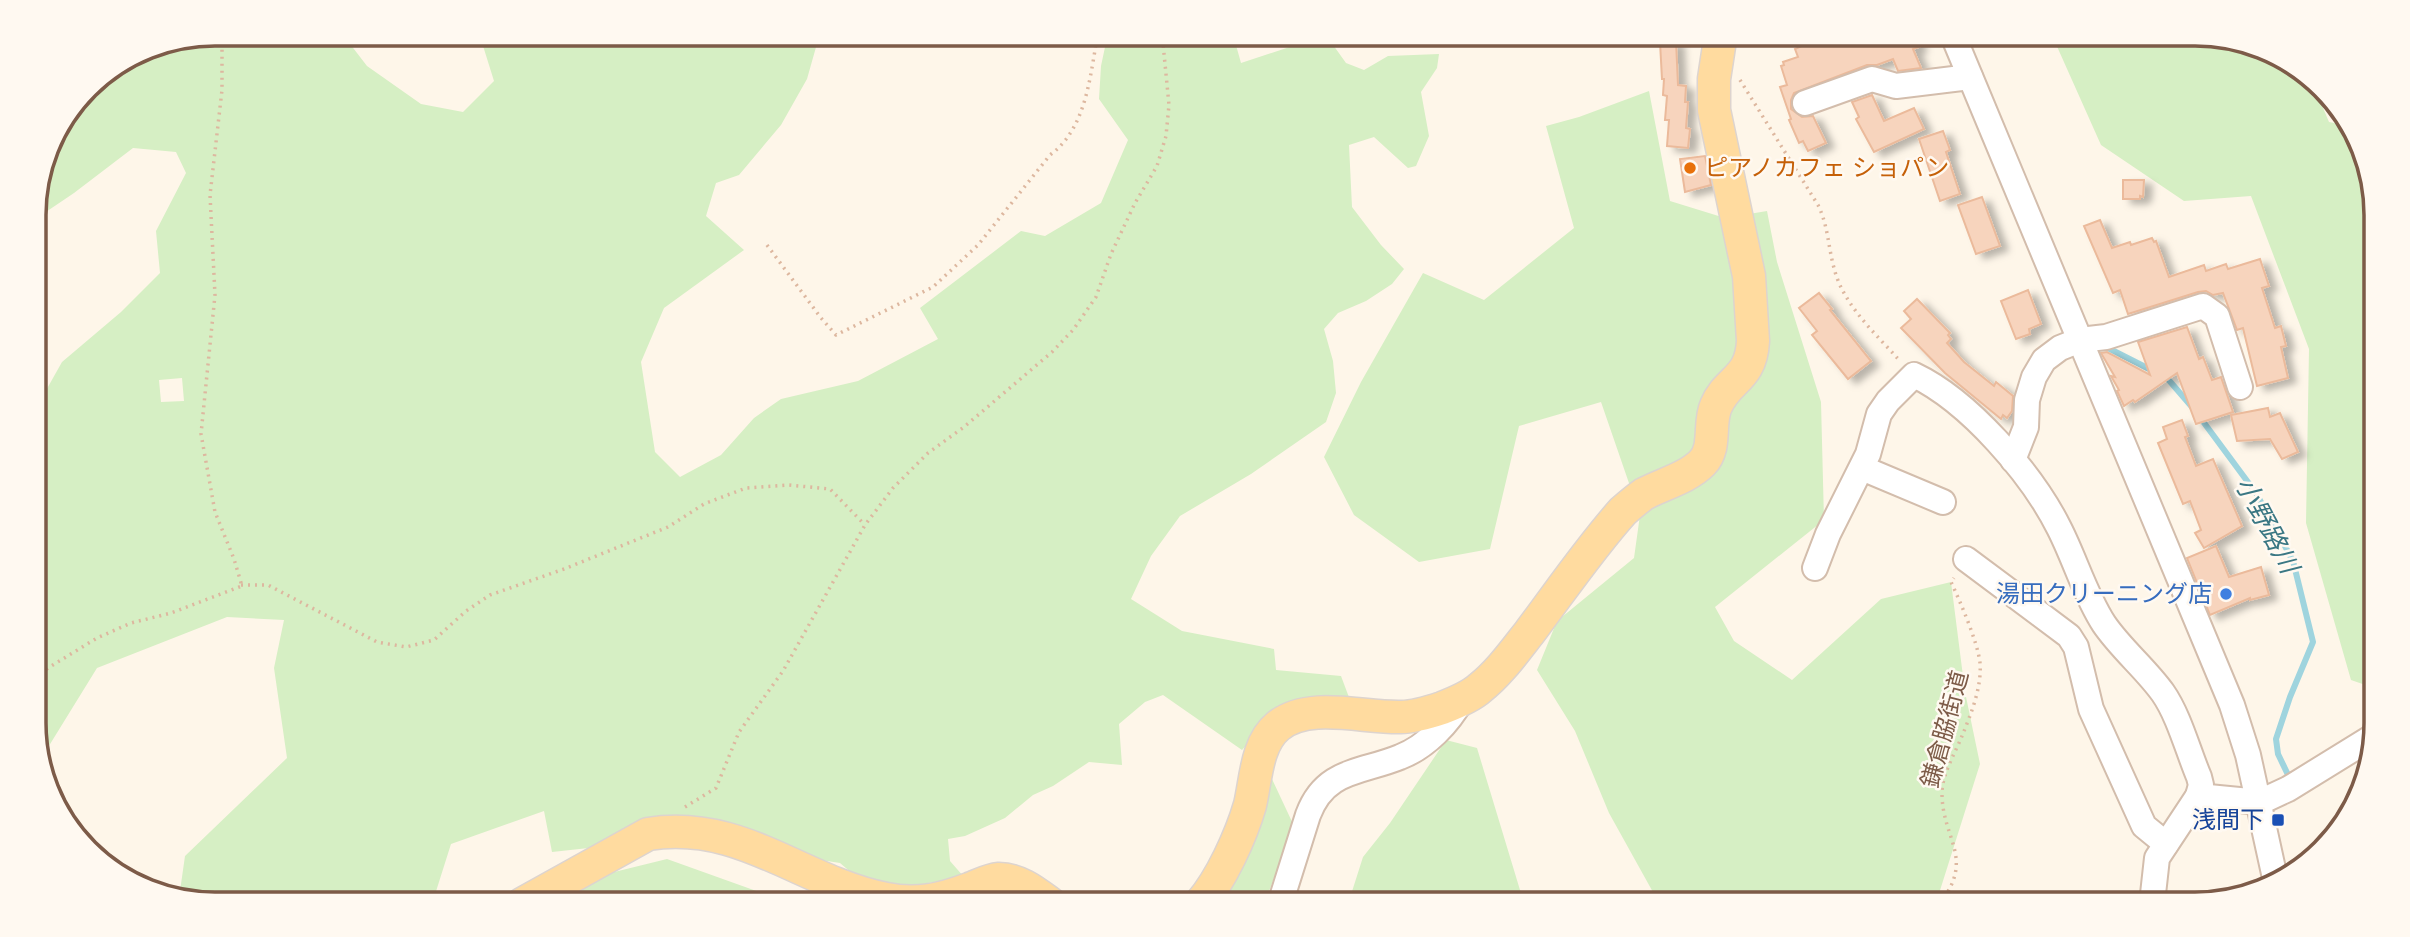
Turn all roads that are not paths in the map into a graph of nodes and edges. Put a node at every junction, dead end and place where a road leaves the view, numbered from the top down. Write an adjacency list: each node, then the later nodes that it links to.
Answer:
1 (1719, 46): 12 (main road)
2 (1957, 46): 3 (street)
3 (1970, 77): 4 (street); 5 (street)
4 (1805, 103)
5 (2080, 340): 6 (street); 7 (street); 15 (street)
6 (2240, 387)
7 (2013, 460): 8 (street); 14 (street)
8 (1863, 468): 9 (street); 11 (street)
9 (1943, 502)
10 (1966, 559): 16 (street)
11 (1815, 568)
12 (1462, 699): 18 (street); 24 (main road)
13 (2363, 743): 15 (street)
14 (2198, 796): 15 (street); 16 (street)
15 (2260, 802): 17 (street)
16 (2166, 845): 19 (street)
17 (2274, 872)
18 (1284, 891)
19 (2154, 891)
20 (544, 892): 21 (main road)
21 (862, 892)
22 (961, 892): 23 (main road)
23 (1021, 892)
24 (1209, 892)

